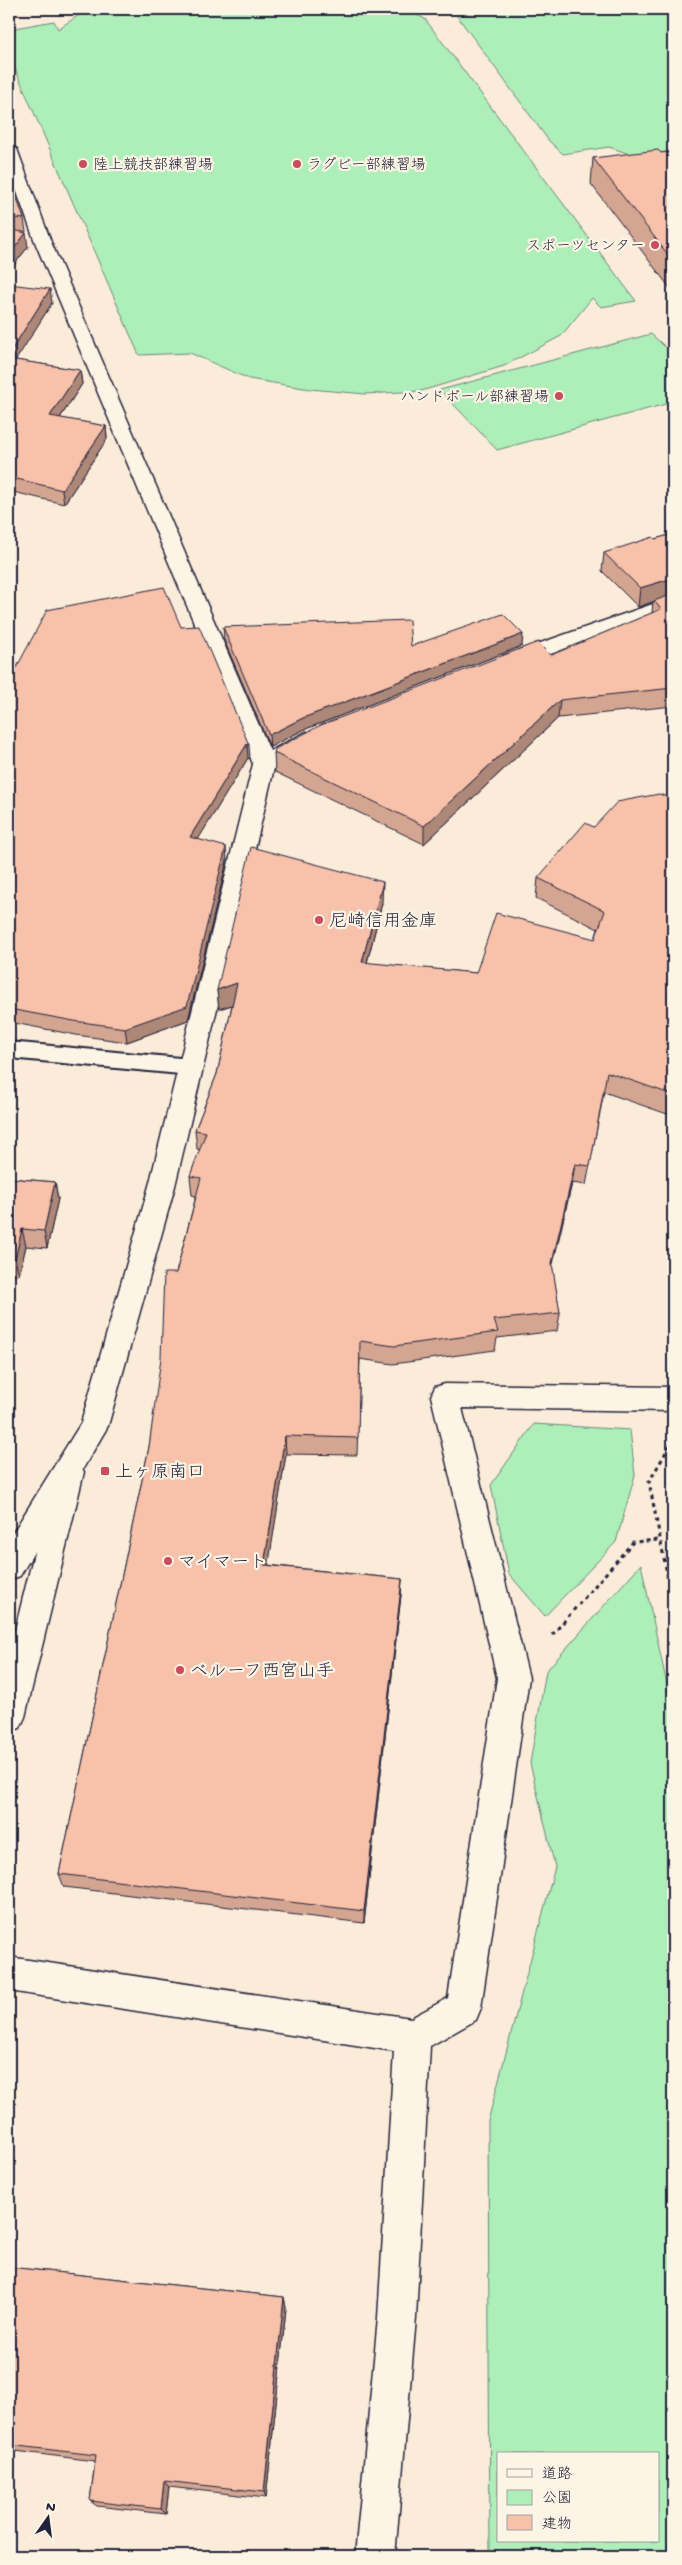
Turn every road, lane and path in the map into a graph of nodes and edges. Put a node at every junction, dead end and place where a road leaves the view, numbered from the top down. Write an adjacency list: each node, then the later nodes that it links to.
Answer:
1 (9, 152): 5 (street)
2 (673, 603): 3 (street)
3 (493, 667)
4 (321, 733): 5 (street)
5 (264, 764): 7 (street)
6 (9, 1050): 7 (lane)
7 (191, 1067): 10 (street)
8 (673, 1399): 14 (street)
9 (673, 1440): 11 (path)
10 (70, 1466): 12 (street); 15 (street)
11 (659, 1540): 13 (path); 14 (path)
12 (9, 1566)
13 (673, 1604)
14 (513, 1678): 17 (street)
15 (9, 1717)
16 (9, 1974): 17 (street)
17 (413, 2036): 18 (street)
18 (375, 2556)

